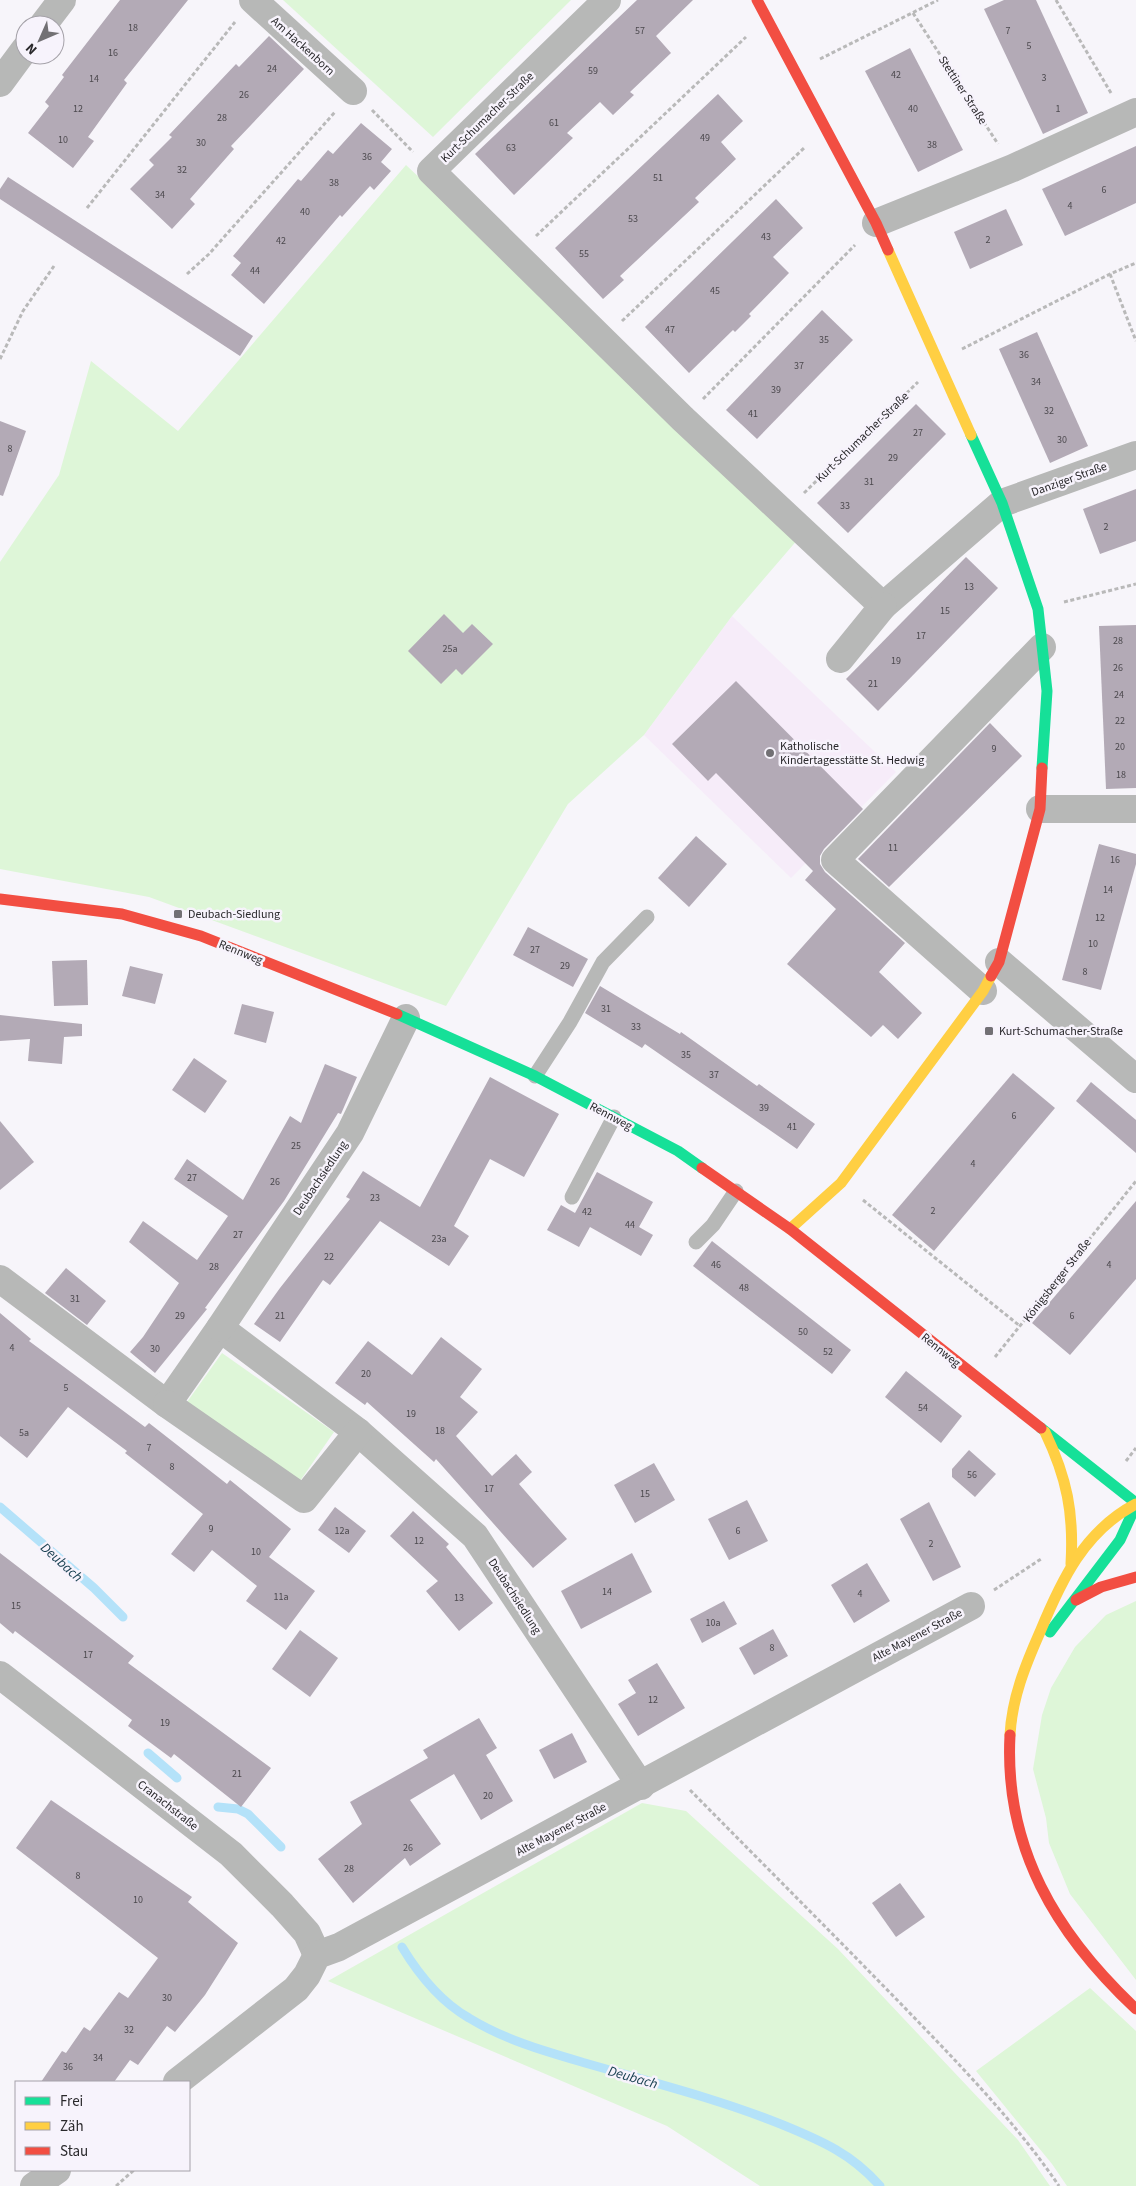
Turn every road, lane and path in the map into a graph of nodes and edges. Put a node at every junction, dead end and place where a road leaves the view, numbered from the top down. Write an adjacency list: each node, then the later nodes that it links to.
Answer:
1 (62, 0): 8 (street)
2 (253, 0): 13 (street, Am Hackenborn); 18 (path)
3 (607, 0): 17 (street, Kurt-Schumacher-Straße)
4 (757, 0): 9 (main road)
5 (938, 0): 7 (path)
6 (1056, 0): 14 (path)
7 (913, 13): 11 (path); 16 (path, Stettiner Straße)
8 (51, 15)
9 (767, 18): 11 (main road); 20 (path)
10 (15, 62): 12 (street)
11 (795, 72): 15 (main road)
12 (0, 82)
13 (353, 91): 17 (path); 23 (path)
14 (1131, 115): 16 (street)
15 (824, 128): 19 (main road); 25 (path)
16 (1013, 168): 19 (street)
17 (431, 171): 20 (street, Kurt-Schumacher-Straße)
18 (87, 208)
19 (876, 223): 28 (main road); 29 (path)
20 (516, 255): 25 (street, Kurt-Schumacher-Straße)
21 (1136, 263): 24 (path, Kurt-Schumacher-Straße)
22 (54, 266): 27 (path)
23 (188, 274)
24 (1110, 274): 26 (path); 28 (path, Kurt-Schumacher-Straße)
25 (603, 339): 29 (street, Kurt-Schumacher-Straße)
26 (1136, 341)
27 (0, 359)
28 (939, 361): 31 (main road); 32 (path, Kurt-Schumacher-Straße)
29 (683, 419): 32 (street, Kurt-Schumacher-Straße)
30 (1136, 455): 31 (street, Danziger Straße)
31 (1002, 503): 34 (street); 35 (main road)
32 (784, 513): 34 (street, Kurt-Schumacher-Straße)
33 (1136, 584): 35 (path)
34 (883, 606): 37 (street)
35 (1038, 609): 36 (main road)
36 (1042, 647): 38 (main road); 43 (street)
37 (840, 659)
38 (1040, 809): 39 (street); 42 (main road)
39 (1136, 809)
40 (0, 899): 44 (main road, Rennweg)
41 (646, 917): 45 (lane)
42 (999, 962): 43 (main road); 46 (street)
43 (983, 991): 49 (main road)
44 (406, 1018): 45 (main road, Rennweg); 56 (street, Deubachsiedlung)
45 (536, 1076): 47 (main road, Rennweg)
46 (1136, 1079)
47 (614, 1117): 50 (main road, Rennweg); 51 (lane)
48 (1136, 1181): 55 (path, Königsberger Straße)
49 (841, 1183): 52 (main road); 55 (path)
50 (736, 1191): 52 (main road, Rennweg); 53 (lane)
51 (572, 1197)
52 (790, 1229): 57 (main road, Rennweg)
53 (696, 1242)
54 (0, 1279): 58 (street)
55 (1020, 1326): 57 (path, Königsberger Straße)
56 (220, 1328): 58 (street, Deubachsiedlung); 59 (street, Deubachsiedlung)
57 (978, 1380): 60 (main road, Rennweg)
58 (167, 1404): 59 (street)
59 (358, 1432): 72 (street, Deubachsiedlung)
60 (1045, 1432): 63 (main road, Rennweg); 65 (main road)
61 (1136, 1448): 62 (path)
62 (1126, 1461)
63 (1136, 1504): 65 (main road); 67 (main road)
64 (1047, 1555): 68 (path)
65 (1071, 1564): 69 (main road)
66 (1136, 1577): 67 (main road)
67 (1072, 1602): 69 (main road)
68 (971, 1606): 71 (street, Alte Mayener Straße)
69 (1027, 1663): 74 (main road)
70 (0, 1675): 73 (street, Cranachstraße)
71 (668, 1768): 72 (street, Alte Mayener Straße); 80 (path)
72 (641, 1786): 73 (street, Alte Mayener Straße)
73 (317, 1955): 75 (street)
74 (1136, 2009)
75 (178, 2081)
76 (56, 2171): 78 (street)
77 (133, 2171): 79 (path)
78 (34, 2186)
79 (116, 2186)
80 (1059, 2186)

